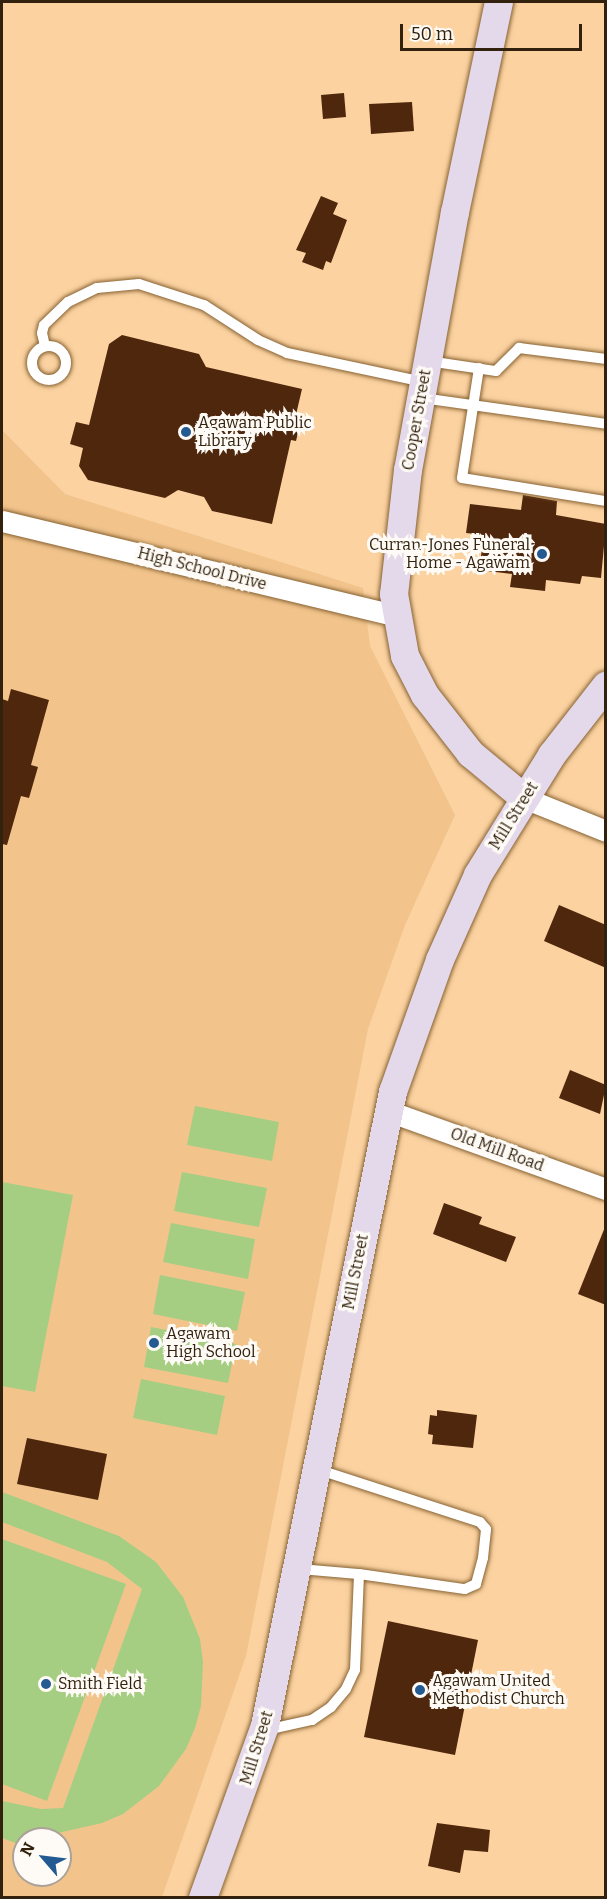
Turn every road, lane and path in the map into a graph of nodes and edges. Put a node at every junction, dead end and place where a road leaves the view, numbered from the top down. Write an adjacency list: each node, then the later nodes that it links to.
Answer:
1 (499, 2): 5 (street, Cooper Street)
2 (45, 346): 5 (lane)
3 (606, 359): 4 (lane)
4 (479, 368): 5 (lane); 6 (lane)
5 (424, 380): 6 (lane); 10 (street, Cooper Street)
6 (474, 405): 7 (lane); 8 (lane)
7 (606, 424)
8 (606, 501)
9 (4, 520): 10 (street, High School Drive)
10 (395, 615): 12 (street, Cooper Street)
11 (606, 686): 12 (street, Mill Street)
12 (524, 798): 13 (street); 14 (street, Mill Street)
13 (606, 831)
14 (388, 1111): 15 (street, Old Mill Road); 16 (street, Mill Street)
15 (606, 1189)
16 (317, 1469): 17 (street, Mill Street); 18 (lane)
17 (298, 1568): 18 (lane); 19 (street, Mill Street)
18 (359, 1574): 19 (lane)
19 (264, 1730): 20 (street, Mill Street)
20 (203, 1898)

